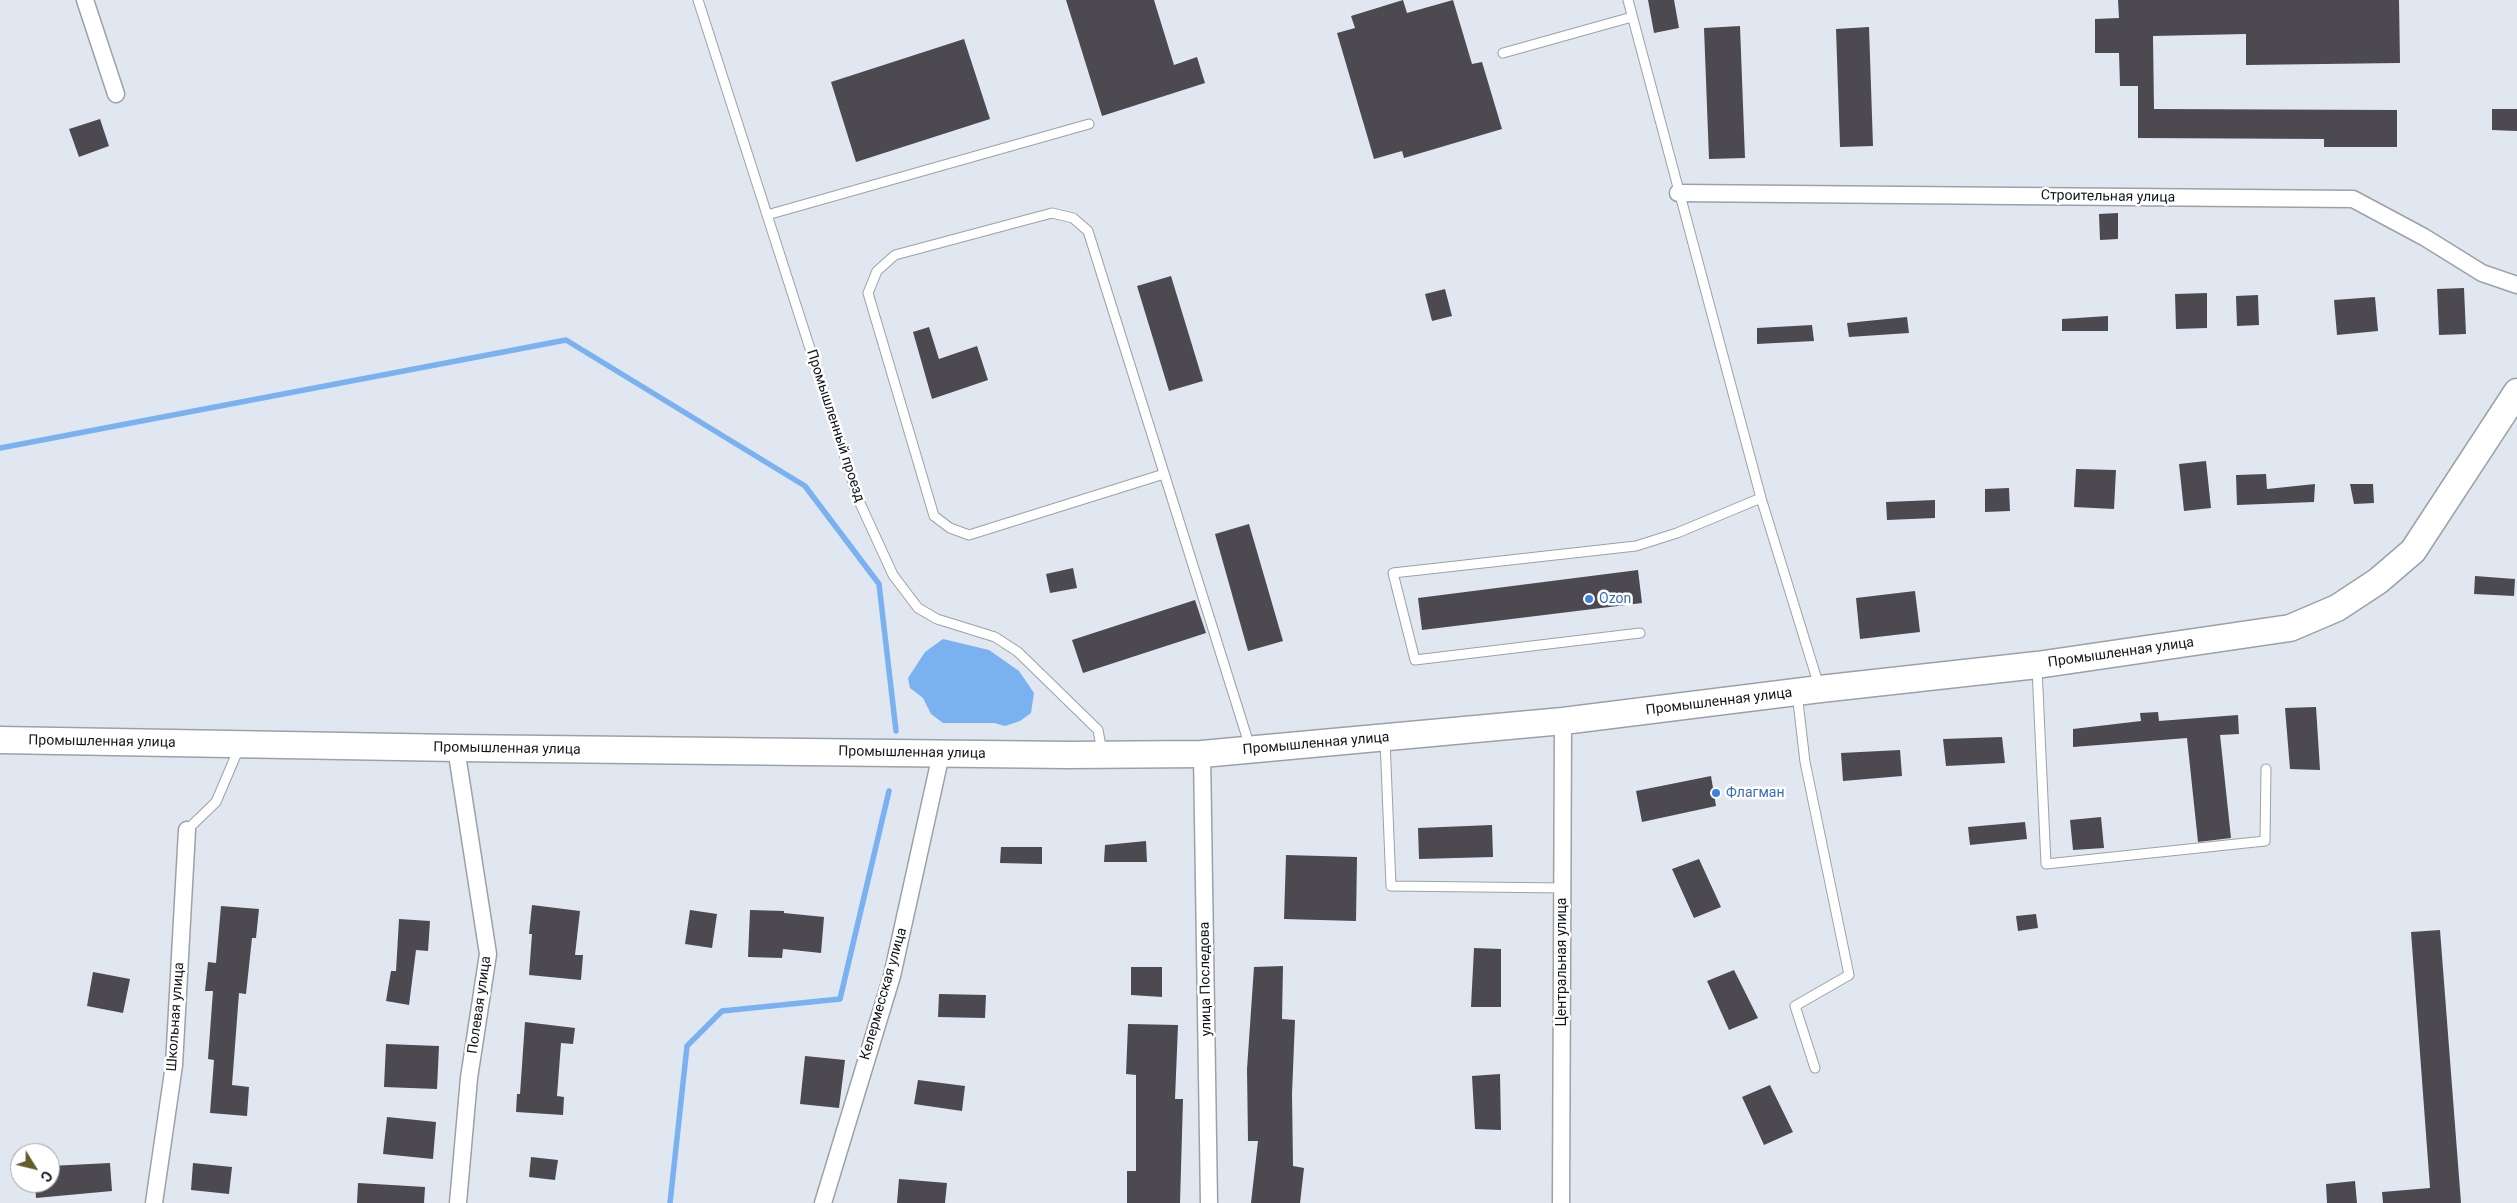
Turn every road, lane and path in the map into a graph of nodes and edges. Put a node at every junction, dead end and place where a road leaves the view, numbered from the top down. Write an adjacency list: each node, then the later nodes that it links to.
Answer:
1 (85, 0): 6 (street)
2 (698, 0): 9 (lane, Промышленный проезд)
3 (1628, 0): 4 (lane)
4 (1632, 17): 5 (lane); 8 (lane)
5 (1503, 54)
6 (116, 94)
7 (1089, 124): 9 (lane)
8 (1678, 193): 10 (street, Строительная улица); 13 (lane)
9 (767, 215): 24 (lane, Промышленный проезд)
10 (2517, 285)
11 (2517, 392): 15 (main road, Промышленная улица)
12 (1164, 474): 12 (lane); 22 (lane)
13 (1761, 498): 14 (lane); 16 (lane)
14 (1640, 633)
15 (2037, 665): 16 (main road, Промышленная улица); 26 (lane)
16 (1808, 690): 17 (main road, Промышленная улица); 29 (lane)
17 (1563, 721): 18 (main road, Промышленная улица); 28 (street, Центральная улица)
18 (1384, 738): 22 (main road, Промышленная улица); 28 (lane)
19 (0, 740): 20 (main road, Промышленная улица)
20 (240, 745): 21 (main road, Промышленная улица); 27 (lane)
21 (456, 748): 23 (main road, Промышленная улица); 31 (street, Полевая улица)
22 (1251, 750): 25 (main road, Промышленная улица)
23 (941, 754): 24 (main road, Промышленная улица); 32 (street, Келермесская улица)
24 (1102, 754): 25 (main road, Промышленная улица)
25 (1202, 754): 33 (street, улица Последова)
26 (2266, 769)
27 (187, 830): 30 (street, Школьная улица)
28 (1562, 888): 34 (street, Центральная улица)
29 (1815, 1068)
30 (154, 1203)
31 (458, 1203)
32 (823, 1203)
33 (1209, 1203)
34 (1561, 1203)

